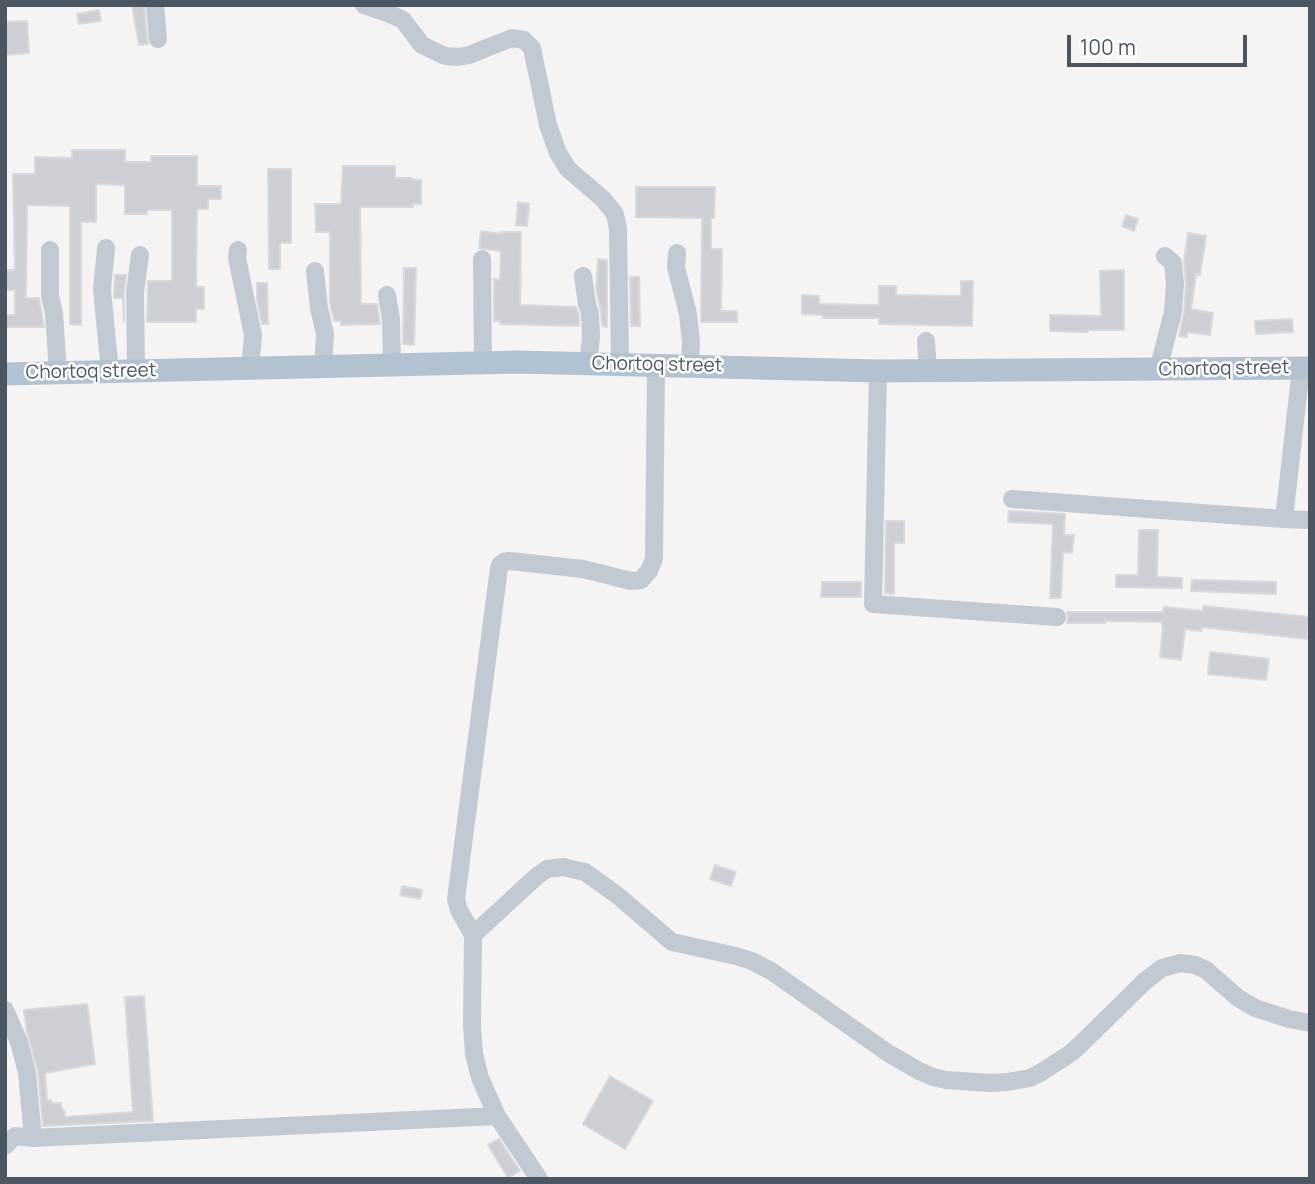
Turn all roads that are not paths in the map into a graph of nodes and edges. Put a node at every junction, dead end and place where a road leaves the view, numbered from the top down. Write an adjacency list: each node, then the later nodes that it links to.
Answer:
1 (155, 5): 3 (street)
2 (364, 5): 18 (street)
3 (158, 39)
4 (106, 248): 28 (street)
5 (50, 250): 29 (street)
6 (238, 250): 23 (street)
7 (677, 253): 20 (street)
8 (140, 255): 26 (street)
9 (1165, 256): 25 (street)
10 (482, 259): 15 (street)
11 (315, 271): 21 (street)
12 (583, 276): 16 (street)
13 (387, 295): 17 (street)
14 (926, 341): 24 (street)
15 (483, 363): 16 (main road, Chortoq street); 17 (main road, Chortoq street)
16 (588, 364): 18 (main road, Chortoq street)
17 (392, 365): 21 (main road, Chortoq street)
18 (620, 365): 19 (main road, Chortoq street)
19 (656, 365): 20 (main road, Chortoq street); 35 (street)
20 (690, 366): 27 (main road, Chortoq street)
21 (323, 367): 23 (main road, Chortoq street)
22 (1305, 368): 25 (main road, Chortoq street); 32 (street)
23 (250, 369): 26 (main road, Chortoq street)
24 (928, 370): 25 (main road, Chortoq street); 27 (main road, Chortoq street)
25 (1158, 370)
26 (136, 371): 28 (main road, Chortoq street)
27 (878, 371): 34 (street)
28 (110, 372): 29 (main road, Chortoq street)
29 (56, 373): 30 (main road, Chortoq street)
30 (5, 374)
31 (1012, 499): 32 (street)
32 (1284, 519): 33 (street)
33 (1310, 520)
34 (1057, 617)
35 (473, 935): 37 (street); 38 (street)
36 (5, 1010): 39 (street)
37 (1310, 1023)
38 (497, 1116): 39 (street); 41 (street)
39 (33, 1138): 40 (street)
40 (5, 1146)
41 (539, 1179)

